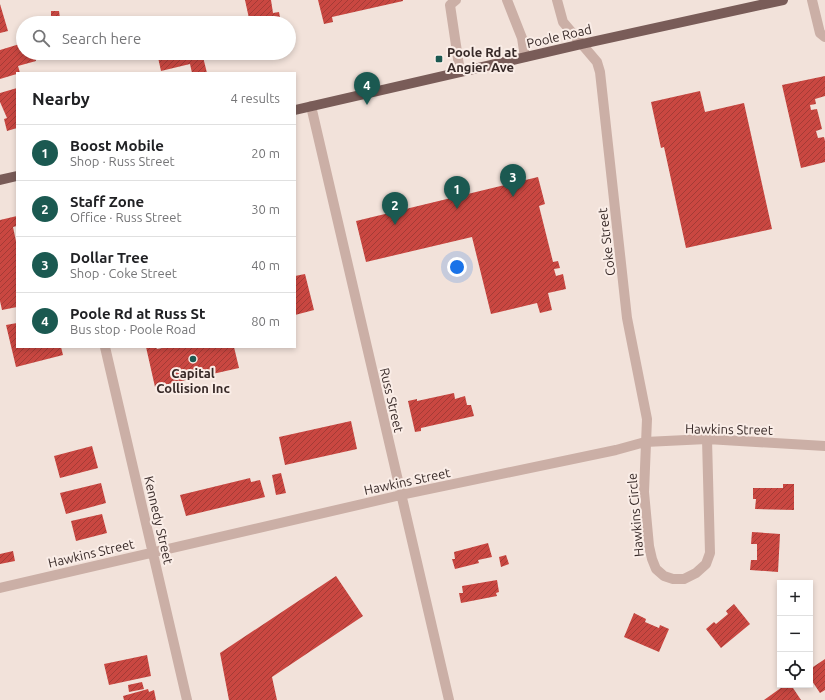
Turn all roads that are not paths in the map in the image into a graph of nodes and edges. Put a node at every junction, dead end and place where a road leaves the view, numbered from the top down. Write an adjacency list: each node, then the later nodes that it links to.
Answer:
1 (456, 0): 9 (street)
2 (507, 0): 8 (street)
3 (557, 0): 7 (street, Coke Street)
4 (783, 0): 7 (main road, Poole Road)
5 (812, 0): 6 (street)
6 (825, 38)
7 (582, 44): 8 (main road, Poole Road); 16 (street, Coke Street)
8 (525, 57): 9 (main road, Poole Road)
9 (460, 72): 10 (main road, Poole Road)
10 (311, 106): 11 (main road, Poole Road); 18 (street, Russ Street)
11 (296, 110)
12 (16, 176): 13 (main road)
13 (0, 180)
14 (105, 348): 19 (street, Kennedy Street)
15 (707, 439): 16 (street, Hawkins Street); 16 (street, Hawkins Circle); 17 (street, Hawkins Street)
16 (645, 442): 18 (street, Hawkins Street)
17 (825, 446)
18 (401, 495): 19 (street, Hawkins Street); 22 (street, Russ Street)
19 (153, 552): 20 (street, Hawkins Street); 21 (street, Kennedy Street)
20 (0, 588)
21 (188, 700)
22 (449, 700)

